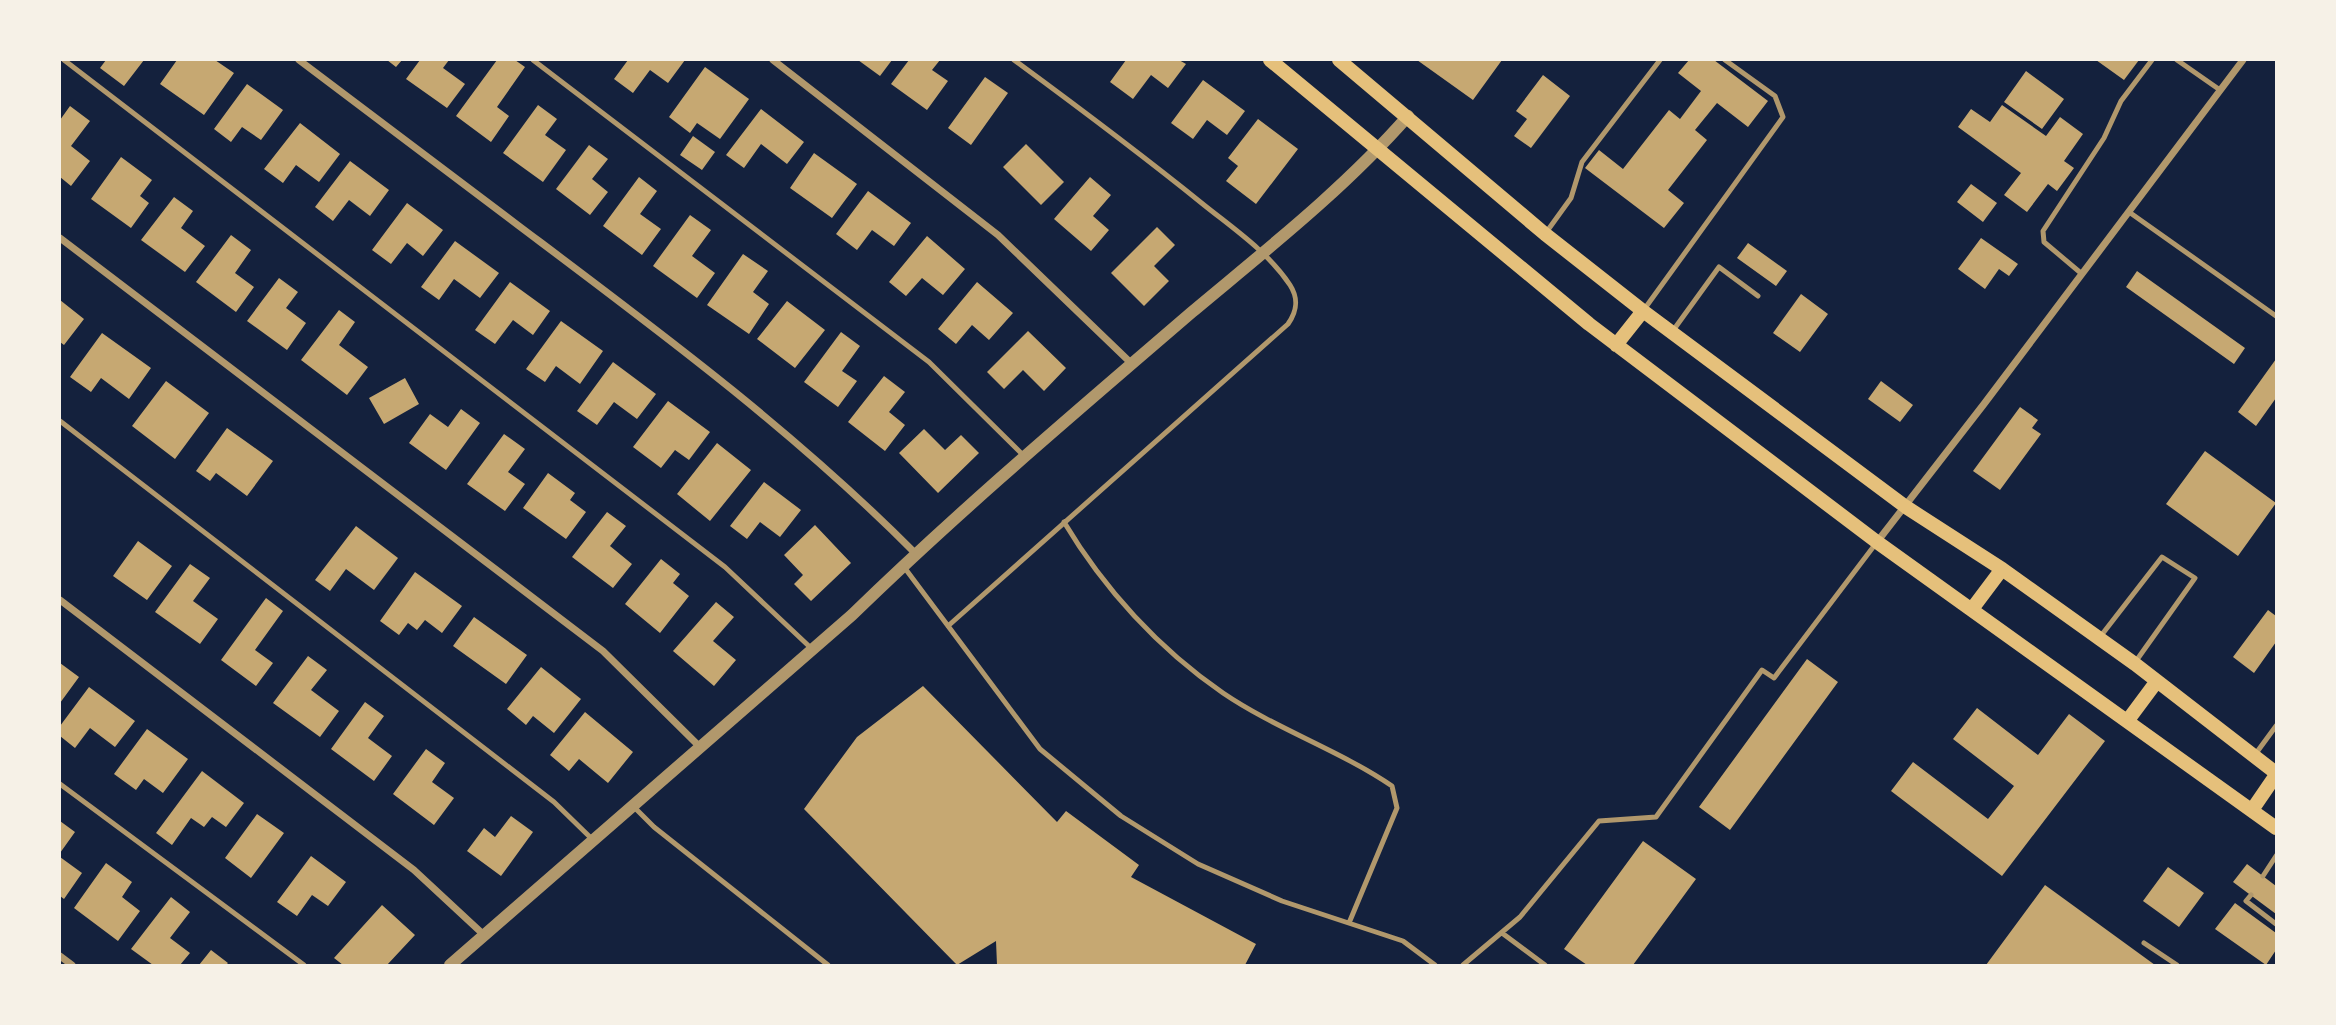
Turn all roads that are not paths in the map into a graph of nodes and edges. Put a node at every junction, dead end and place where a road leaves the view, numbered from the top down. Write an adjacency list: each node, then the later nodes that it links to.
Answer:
1 (64, 60): 39 (lane)
2 (299, 60): 32 (street)
3 (533, 60): 28 (lane)
4 (773, 60): 26 (street)
5 (1014, 60): 19 (lane)
6 (1270, 60): 15 (main road)
7 (1339, 60): 14 (main road)
8 (1660, 60): 17 (lane)
9 (1725, 60): 22 (lane)
10 (2152, 60): 20 (lane)
11 (2177, 60): 13 (lane)
12 (2243, 60): 13 (street)
13 (2220, 90): 16 (street)
14 (1408, 116): 15 (street); 17 (main road)
15 (1380, 148): 19 (street); 25 (main road)
16 (2129, 212): 20 (street); 23 (lane)
17 (1545, 234): 22 (main road)
18 (60, 239): 44 (street)
19 (1262, 252): 26 (street); 30 (lane)
20 (2082, 274): 29 (street)
21 (1758, 296): 24 (lane)
22 (1643, 311): 24 (main road); 25 (main road)
23 (2277, 316)
24 (1672, 332): 29 (main road)
25 (1616, 345): 31 (main road)
26 (1132, 364): 28 (street)
27 (60, 421): 51 (lane)
28 (1025, 457): 32 (street)
29 (1906, 507): 31 (street); 34 (main road)
30 (1064, 522): 37 (lane); 55 (lane)
31 (1877, 542): 36 (main road); 57 (lane)
32 (915, 553): 33 (street)
33 (903, 566): 37 (lane); 39 (street)
34 (2002, 569): 36 (main road); 38 (main road)
35 (60, 600): 58 (street)
36 (1972, 609): 42 (main road)
37 (948, 626): 55 (lane)
38 (2099, 638): 40 (main road); 40 (lane)
39 (812, 649): 44 (street)
40 (2135, 664): 41 (main road)
41 (2157, 681): 42 (main road); 45 (main road)
42 (2128, 720): 49 (main road)
43 (2277, 726): 45 (lane)
44 (699, 746): 48 (street)
45 (2254, 756): 46 (main road)
46 (2277, 774): 49 (main road)
47 (60, 784): 62 (lane)
48 (632, 805): 51 (street); 64 (lane)
49 (2252, 810): 50 (main road)
50 (2277, 828)
51 (593, 840): 58 (street)
52 (2277, 856): 53 (lane)
53 (2263, 876)
54 (2251, 895): 56 (lane)
55 (1349, 923): 65 (lane)
56 (2277, 924)
57 (1502, 933): 66 (lane); 67 (lane)
58 (484, 935): 63 (street)
59 (2144, 943): 68 (lane)
60 (60, 956): 61 (street)
61 (72, 965)
62 (303, 965)
63 (450, 965)
64 (828, 965)
65 (1435, 965)
66 (1464, 965)
67 (1545, 965)
68 (2176, 965)

